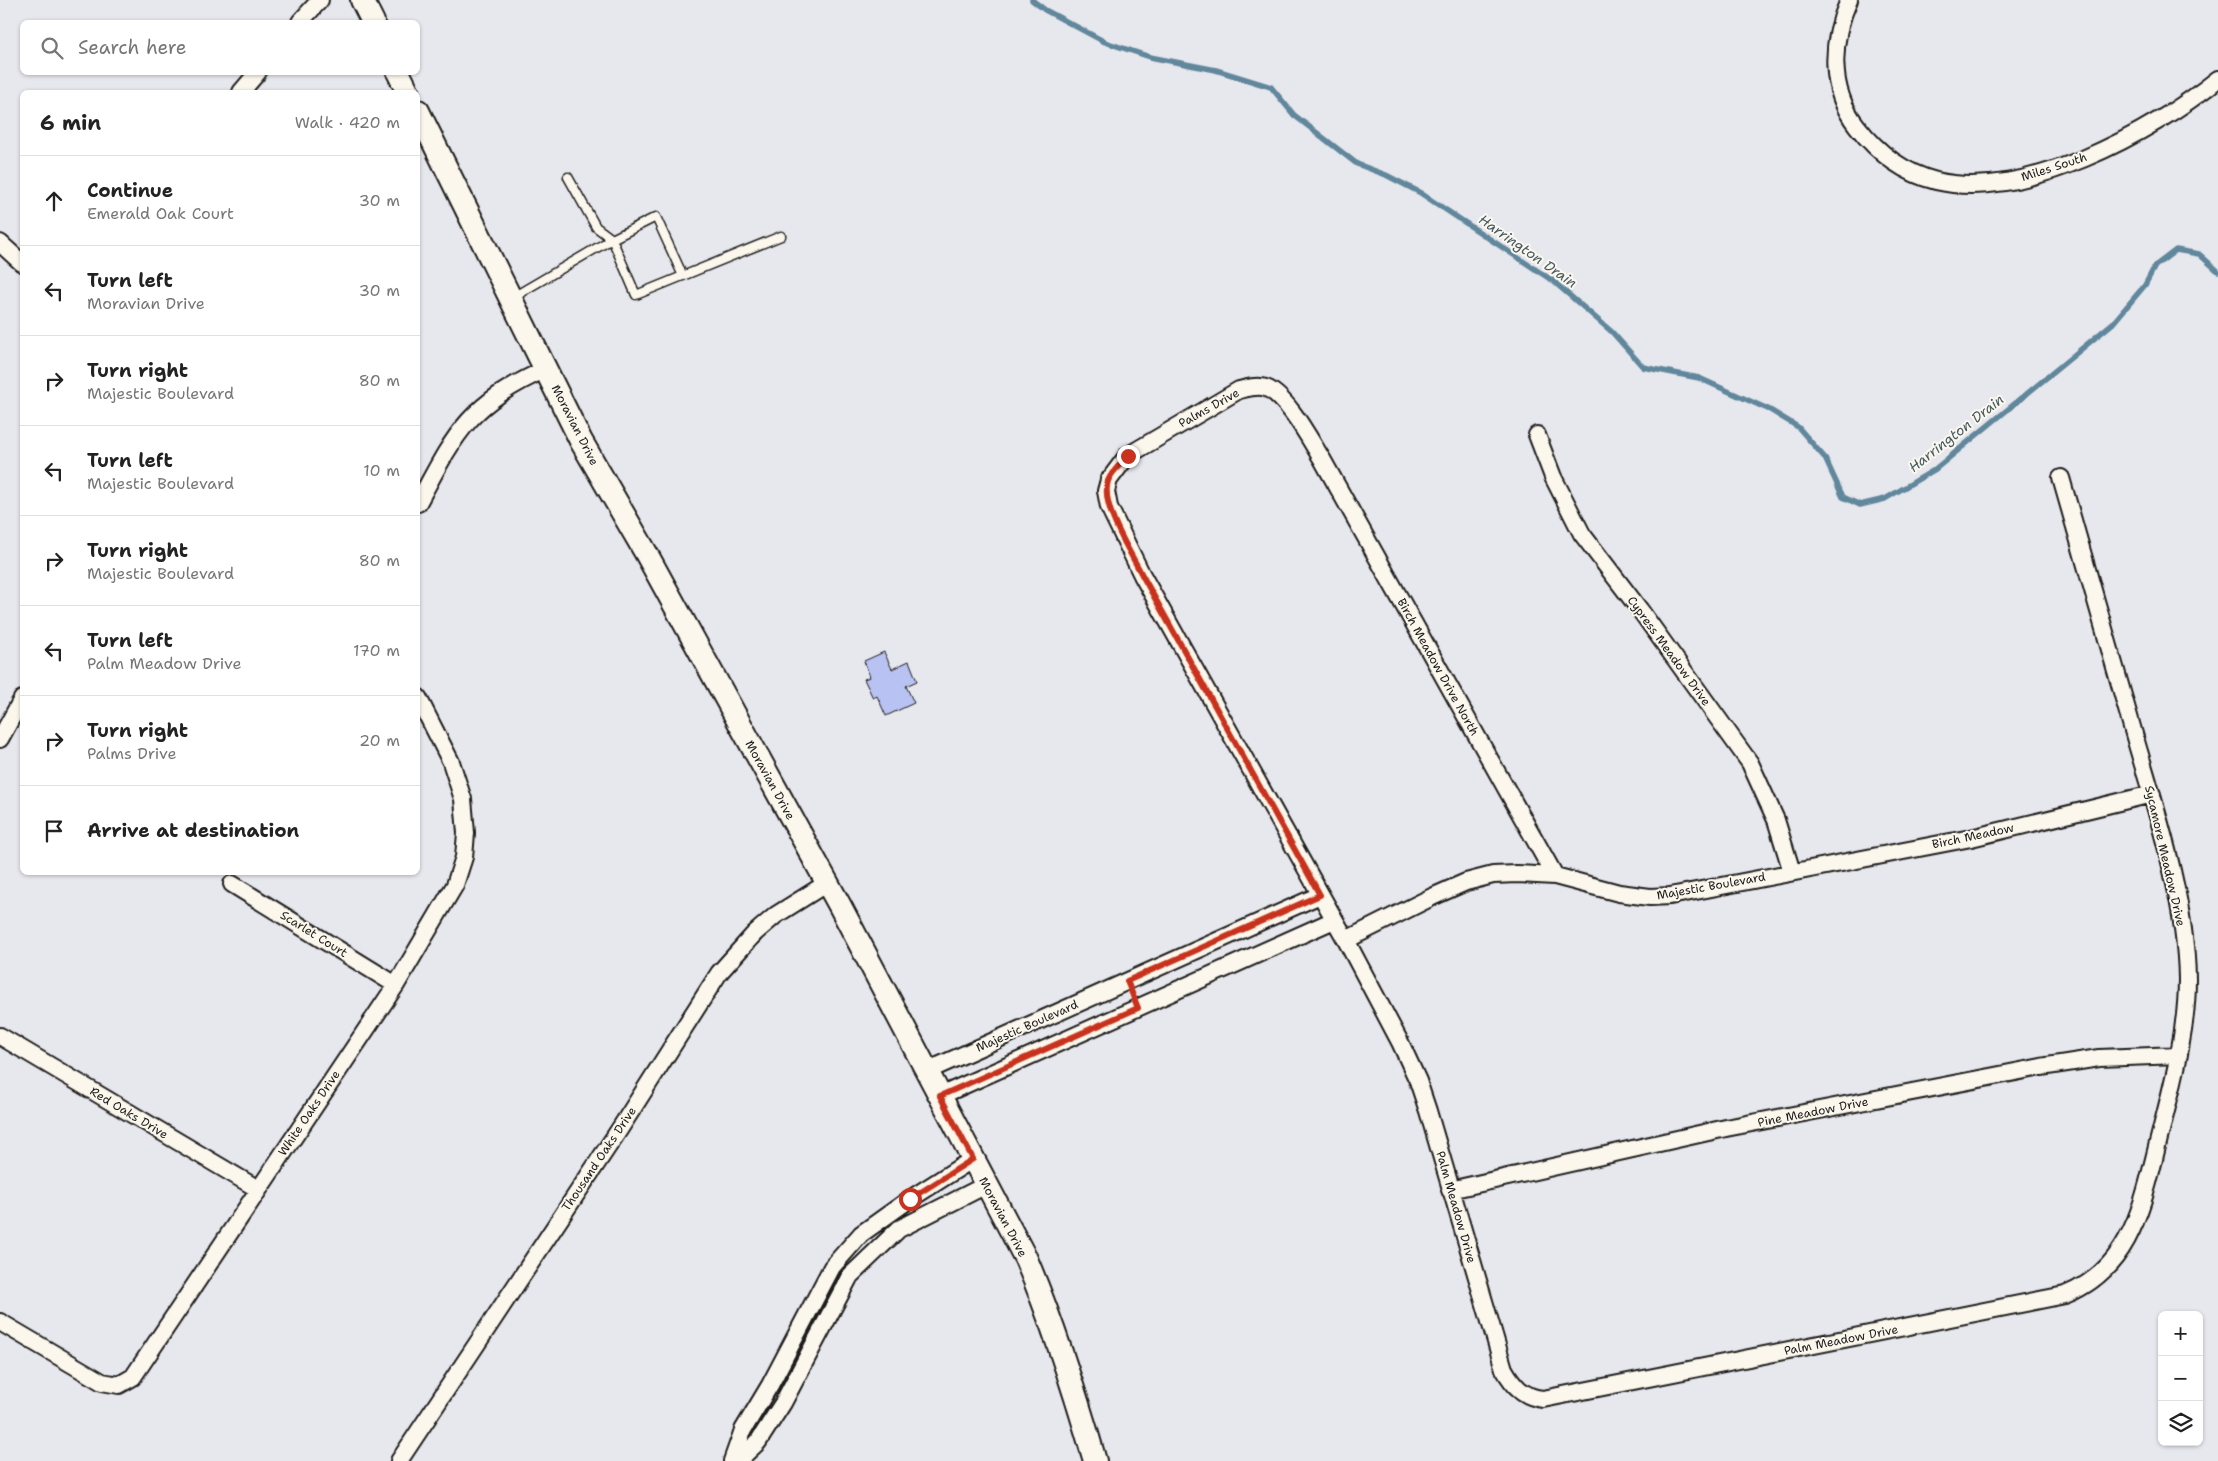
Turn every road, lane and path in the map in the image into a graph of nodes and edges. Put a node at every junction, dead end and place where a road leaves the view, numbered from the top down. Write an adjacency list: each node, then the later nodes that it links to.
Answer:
1 (320, 0): 4 (street)
2 (362, 0): 5 (street)
3 (1849, 0): 8 (street, Miles South)
4 (302, 20)
5 (373, 20)
6 (255, 75): 9 (street)
7 (400, 75): 10 (street)
8 (2218, 79)
9 (243, 90)
10 (407, 90)
11 (420, 115): 18 (street, Moravian Drive)
12 (568, 177): 14 (lane)
13 (781, 236): 17 (lane)
14 (612, 239): 17 (lane); 17 (lane); 18 (lane)
15 (0, 243): 16 (street)
16 (20, 261)
17 (683, 276)
18 (511, 298): 19 (street, Moravian Drive)
19 (546, 368): 24 (street); 31 (street, Moravian Drive)
20 (1537, 435): 29 (street, Cypress Meadow Drive)
21 (1322, 459): 23 (street, Palms Drive); 30 (street, Birch Meadow Drive North)
22 (2061, 478): 28 (street, Sycamore Meadow Drive)
23 (1109, 480): 33 (street, Palm Meadow Drive)
24 (420, 499)
25 (420, 701): 37 (street, White Oaks Drive)
26 (20, 703): 27 (street)
27 (0, 739)
28 (2152, 794): 29 (street, Birch Meadow); 40 (street, Sycamore Meadow Drive)
29 (1792, 872): 30 (street, Majestic Boulevard)
30 (1555, 876): 35 (street, Majestic Boulevard)
31 (827, 883): 41 (street, Moravian Drive); 55 (street, Thousand Oaks Drive)
32 (232, 884): 37 (street, Scarlet Court)
33 (1320, 895): 34 (street, Palm Meadow Drive); 36 (street, Majestic Boulevard)
34 (1334, 920): 35 (street, Palm Meadow Drive); 38 (street)
35 (1346, 940): 46 (street, Palm Meadow Drive)
36 (1127, 981): 38 (street); 41 (street, Majestic Boulevard)
37 (396, 985): 45 (street, White Oaks Drive)
38 (1138, 1008): 42 (street)
39 (0, 1036): 45 (street, Red Oaks Drive)
40 (2179, 1055): 46 (street, Pine Meadow Drive); 49 (street, Sycamore Meadow Drive)
41 (927, 1072): 42 (street, Moravian Drive)
42 (940, 1096): 43 (street, Moravian Drive)
43 (973, 1159): 44 (street, Moravian Drive); 47 (street)
44 (986, 1185): 48 (street); 58 (street, Moravian Drive)
45 (258, 1189): 52 (street, White Oaks Drive)
46 (1450, 1190): 49 (street, Palm Meadow Drive)
47 (910, 1199): 48 (street); 50 (street)
48 (918, 1218): 51 (street)
49 (2112, 1262)
50 (812, 1303): 51 (street); 53 (street)
51 (829, 1315): 54 (street)
52 (0, 1322)
53 (778, 1369): 54 (street); 56 (street)
54 (795, 1379): 57 (street)
55 (399, 1461)
56 (732, 1461)
57 (738, 1461)
58 (1095, 1461)

